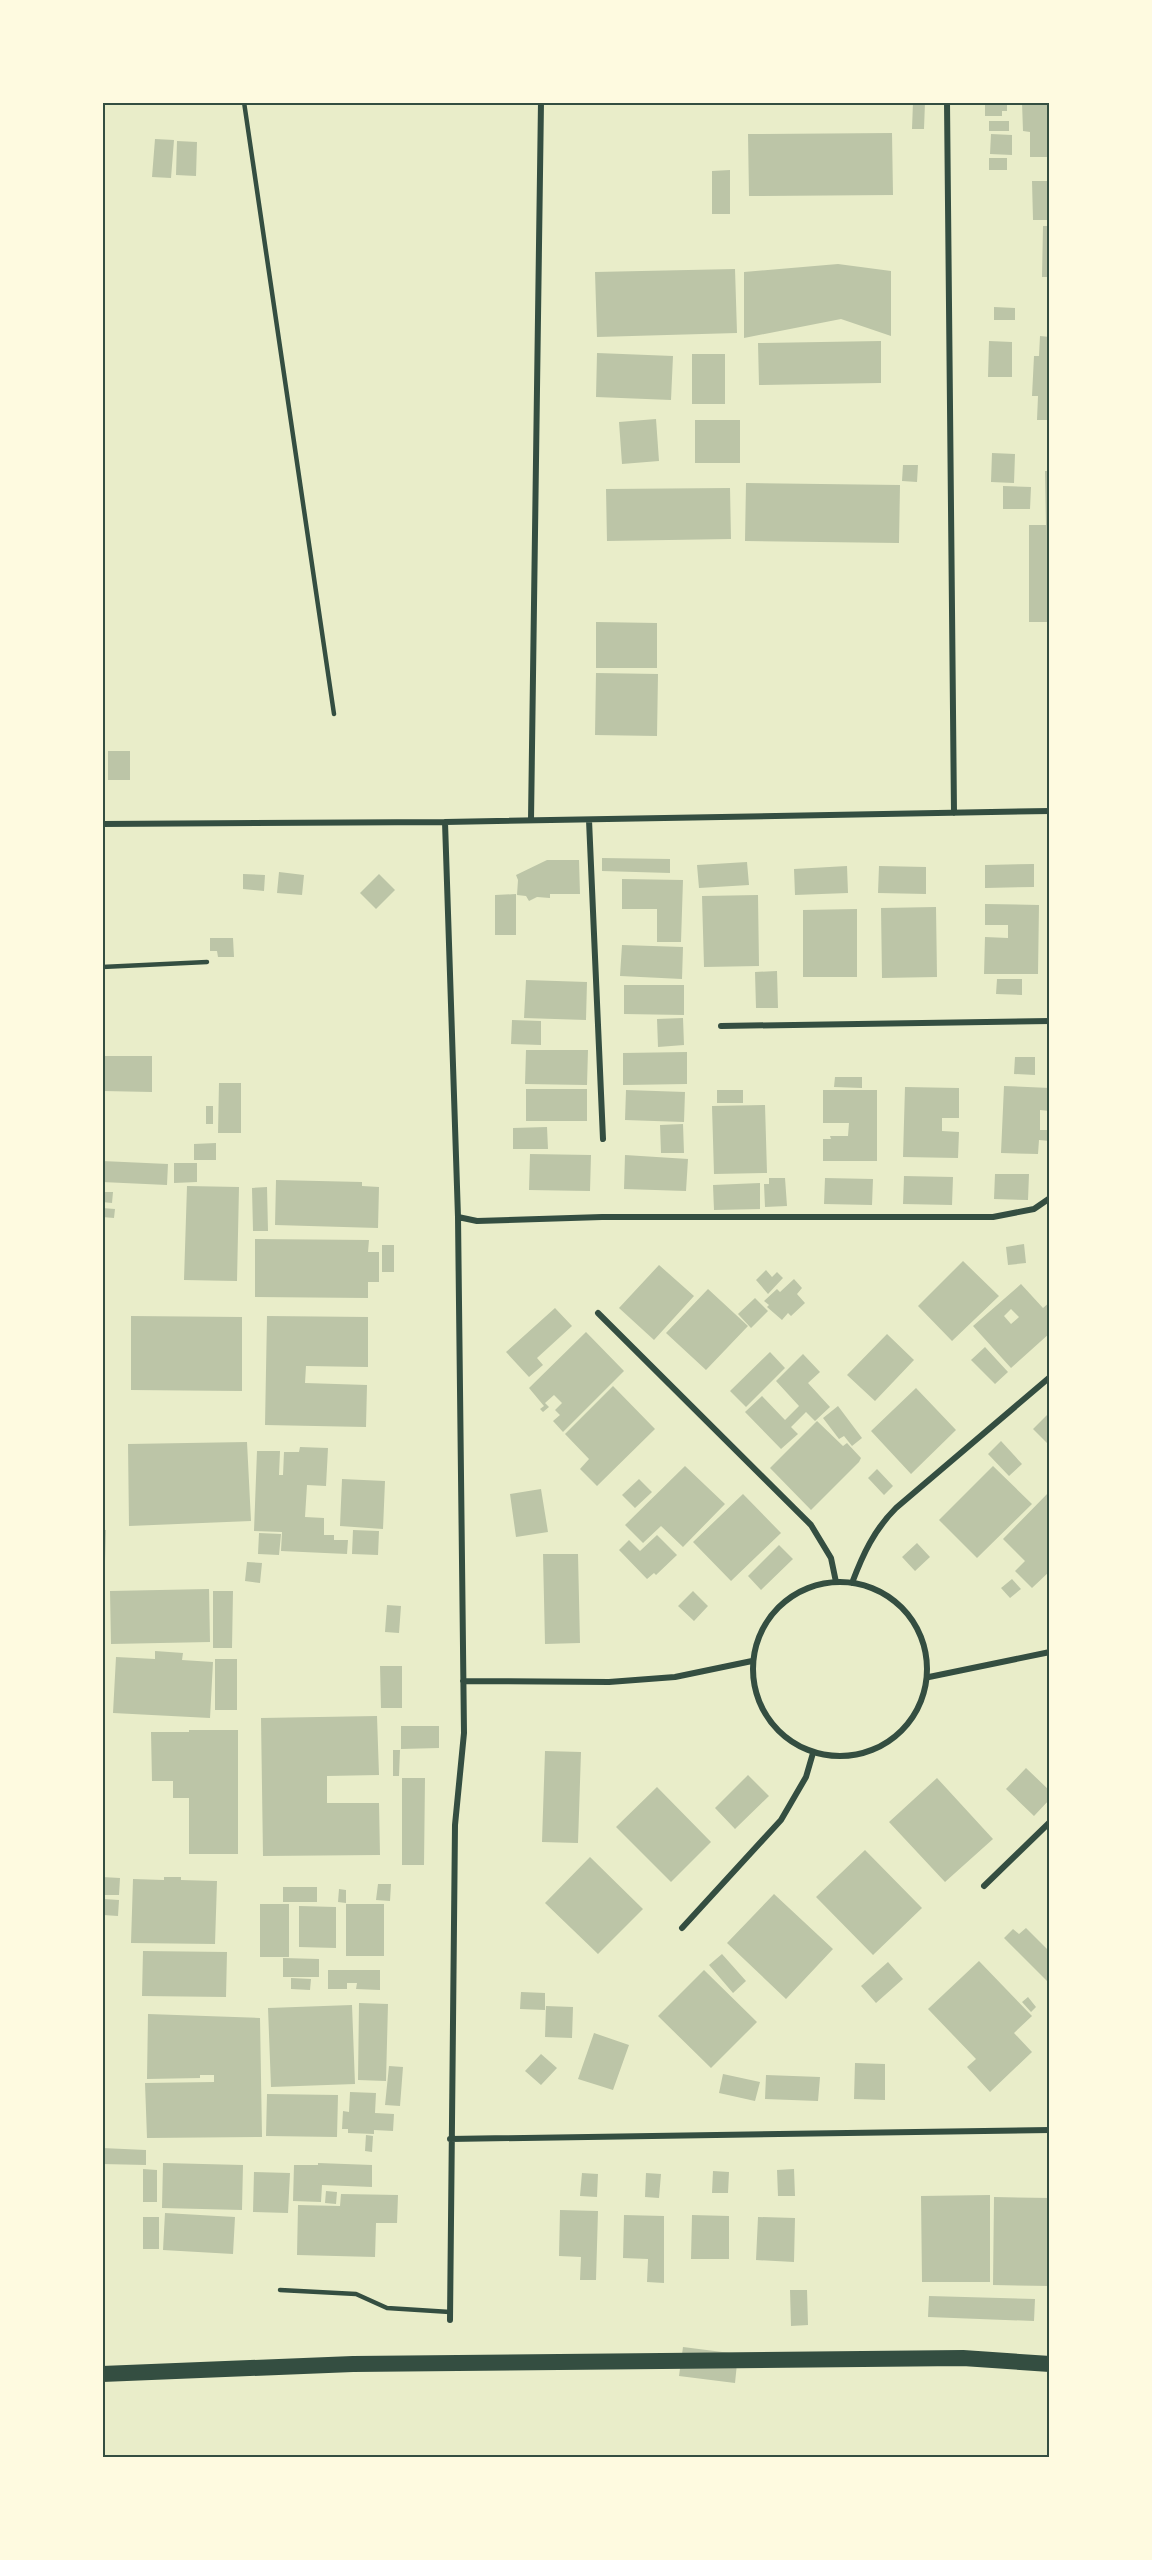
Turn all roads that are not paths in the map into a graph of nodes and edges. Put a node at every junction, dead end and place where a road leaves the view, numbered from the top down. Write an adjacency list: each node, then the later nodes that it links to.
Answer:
1 (244, 102): 4 (lane)
2 (541, 102): 7 (street)
3 (947, 102): 6 (street)
4 (334, 714)
5 (1050, 811): 6 (street)
6 (954, 813): 8 (street)
7 (531, 820): 8 (street); 9 (street)
8 (589, 820): 15 (street)
9 (445, 822): 10 (street); 17 (street)
10 (102, 824)
11 (207, 962): 12 (lane)
12 (102, 967)
13 (1050, 1021): 14 (street)
14 (721, 1026)
15 (603, 1139)
16 (1050, 1198): 17 (street)
17 (458, 1217): 25 (street)
18 (598, 1313): 20 (street)
19 (1050, 1377): 21 (street)
20 (836, 1582): 21 (street); 23 (street)
21 (852, 1583): 24 (street)
22 (1050, 1652): 24 (street)
23 (752, 1661): 25 (street); 26 (street)
24 (929, 1677): 26 (street)
25 (463, 1681): 31 (street)
26 (813, 1753): 29 (street)
27 (1050, 1822): 28 (street)
28 (984, 1886)
29 (682, 1928)
30 (1050, 2130): 31 (street)
31 (450, 2139): 33 (street)
32 (280, 2290): 33 (lane)
33 (450, 2312): 34 (street)
34 (450, 2320)
35 (1050, 2364): 36 (highway)
36 (102, 2374)

